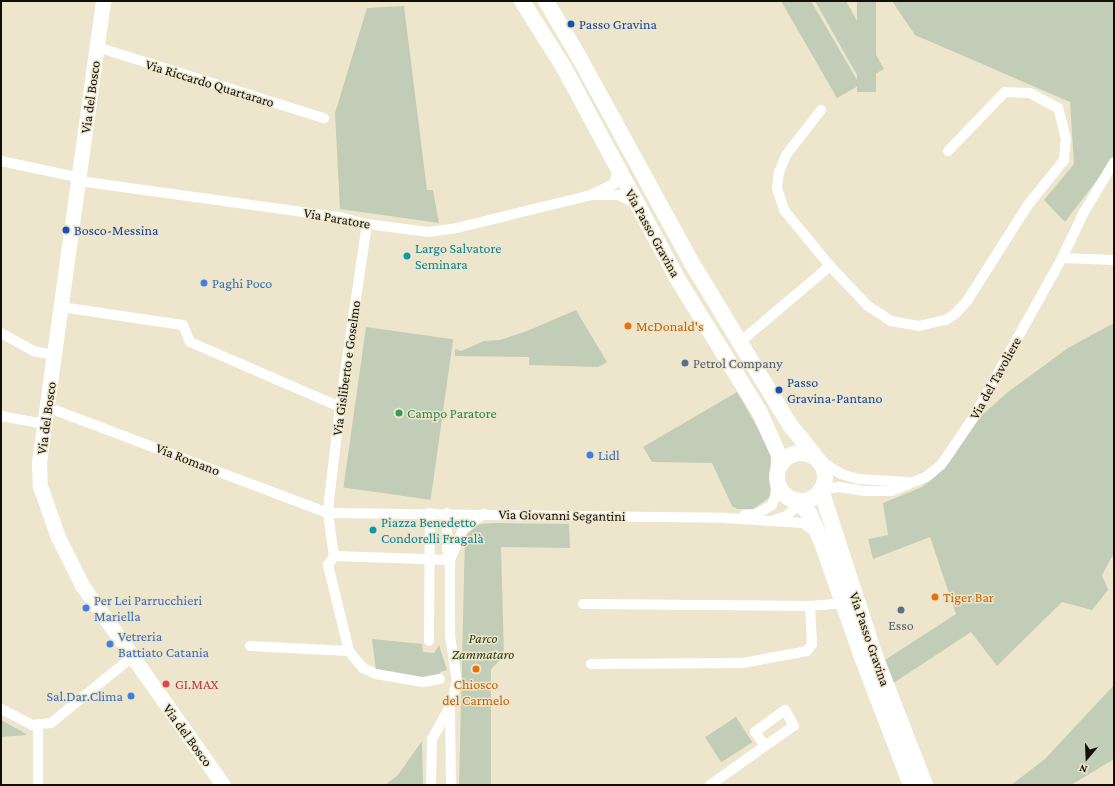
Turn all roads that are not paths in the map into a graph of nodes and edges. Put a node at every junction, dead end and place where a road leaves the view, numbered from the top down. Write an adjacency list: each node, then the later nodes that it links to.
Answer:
1 (103, 1): 4 (main road, Via del Bosco)
2 (522, 1): 10 (main road, Via Passo Gravina)
3 (546, 1): 20 (main road, Via Passo Gravina)
4 (97, 47): 6 (street, Via Riccardo Quartararo); 11 (main road, Via del Bosco)
5 (821, 110): 17 (street)
6 (324, 118)
7 (948, 151): 17 (street)
8 (1, 161): 11 (street, Via Paratore)
9 (1114, 162): 15 (street, Via del Tavoliere)
10 (618, 170): 12 (street, Via Paratore); 13 (main road, Via Passo Gravina)
11 (79, 181): 14 (street, Via Paratore); 18 (main road, Via del Bosco)
12 (591, 195): 13 (street, Via Paratore); 14 (street, Via Paratore)
13 (637, 204): 27 (main road, Via Passo Gravina)
14 (367, 224): 23 (street, Via Gisliberto e Goselmo)
15 (1062, 258): 16 (street); 28 (street, Via del Tavoliere)
16 (1114, 260)
17 (830, 266): 20 (street)
18 (61, 307): 21 (main road, Via del Bosco); 23 (street)
19 (1, 334): 21 (street)
20 (740, 342): 26 (main road, Via Passo Gravina)
21 (54, 354): 22 (main road, Via del Bosco)
22 (47, 407): 25 (main road, Via del Bosco); 32 (street, Via Romano)
23 (340, 407): 32 (street, Via Gisliberto e Goselmo)
24 (1, 416): 25 (street)
25 (45, 424): 48 (main road, Via del Bosco)
26 (816, 458): 27 (main road); 28 (street); 30 (main road)
27 (779, 466): 29 (main road)
28 (912, 482): 30 (street)
29 (779, 485): 31 (main road); 36 (street, Via Giovanni Segantini)
30 (822, 490): 31 (main road); 61 (main road, Via Passo Gravina)
31 (799, 502): 37 (street); 38 (main road, Via Passo Gravina)
32 (328, 513): 33 (street, Via Giovanni Segantini); 39 (street)
33 (430, 513): 34 (street, Via Giovanni Segantini); 40 (street)
34 (447, 513): 35 (street, Via Giovanni Segantini); 41 (street)
35 (486, 513): 36 (street, Via Giovanni Segantini); 41 (street)
36 (724, 518): 37 (street, Via Giovanni Segantini)
37 (767, 522): 38 (street, Via Giovanni Segantini)
38 (822, 540): 42 (main road, Via Passo Gravina)
39 (334, 556): 40 (street); 47 (street)
40 (429, 560): 41 (street); 45 (street)
41 (450, 560): 51 (street)
42 (843, 603): 44 (street, Via Passo Gravina); 60 (main road, Via Passo Gravina)
43 (583, 604): 44 (street, Via Passo Gravina)
44 (810, 606): 49 (street)
45 (429, 641)
46 (250, 646): 47 (street)
47 (349, 651): 50 (street)
48 (132, 657): 53 (street); 56 (main road, Via del Bosco)
49 (591, 664)
50 (440, 679)
51 (450, 706): 57 (street); 58 (street)
52 (1, 709): 53 (street)
53 (38, 726): 55 (street)
54 (765, 746): 59 (street)
55 (38, 785)
56 (223, 785)
57 (431, 785)
58 (451, 785)
59 (710, 785)
60 (911, 785)
61 (925, 785)

